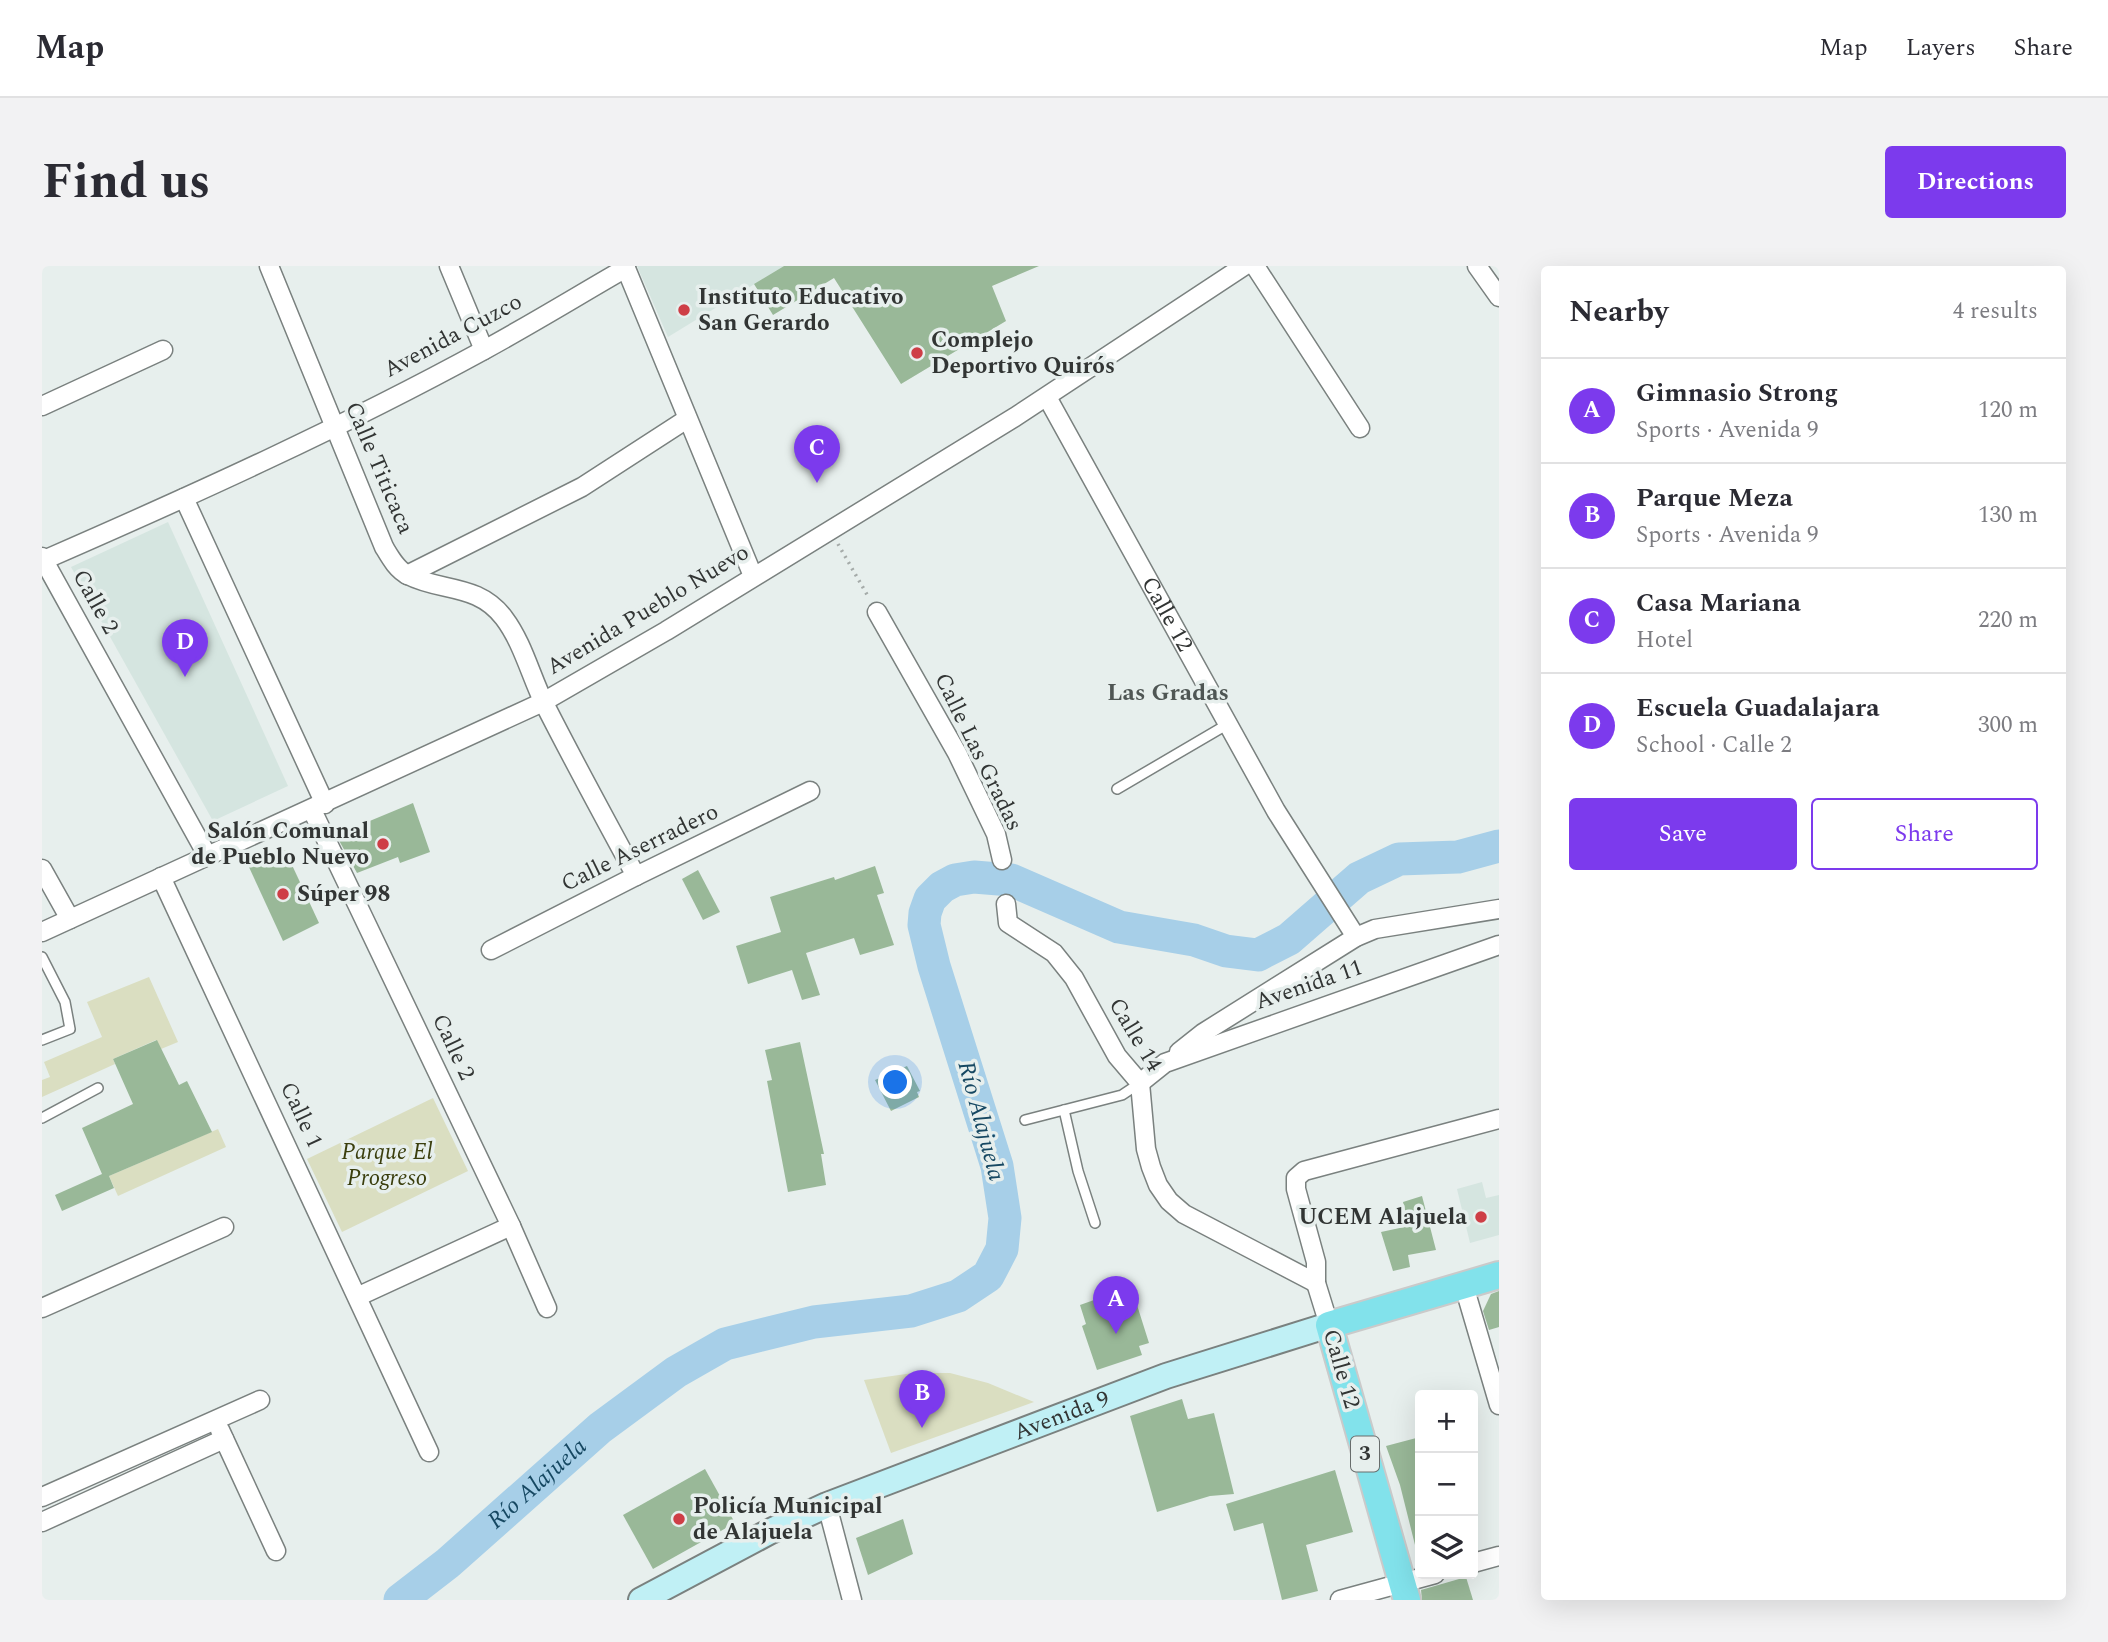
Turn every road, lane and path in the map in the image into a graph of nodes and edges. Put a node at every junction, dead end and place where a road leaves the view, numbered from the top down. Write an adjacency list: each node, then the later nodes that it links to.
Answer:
1 (269, 266): 13 (street, Calle Titicaca)
2 (449, 266): 9 (street)
3 (1244, 266): 10 (street, Avenida Pueblo Nuevo)
4 (1255, 266): 14 (street)
5 (1476, 266): 7 (street)
6 (627, 267): 9 (street, Avenida Cuzco); 12 (street)
7 (1499, 297)
8 (163, 350): 11 (street)
9 (484, 351): 13 (street, Avenida Cuzco)
10 (1047, 397): 16 (street, Avenida Pueblo Nuevo); 22 (street, Calle 12)
11 (42, 406)
12 (687, 419): 18 (street); 19 (street)
13 (335, 426): 15 (street, Avenida Cuzco); 18 (street, Calle Titicaca)
14 (1360, 428)
15 (184, 498): 17 (street, Avenida Cuzco); 25 (street)
16 (830, 530): 19 (street, Avenida Pueblo Nuevo); 20 (path)
17 (43, 558): 26 (street, Calle 2)
18 (407, 575): 21 (street)
19 (753, 576): 21 (street, Avenida Pueblo Nuevo)
20 (877, 612): 27 (street, Calle Las Gradas)
21 (543, 702): 25 (street, Avenida Pueblo Nuevo); 29 (street)
22 (1228, 724): 23 (lane); 35 (street, Calle 12)
23 (1117, 789)
24 (810, 791): 29 (street, Calle Aserradero)
25 (318, 807): 26 (street, Avenida Pueblo Nuevo); 48 (street, Calle 2)
26 (206, 855): 30 (street, Avenida Pueblo Nuevo)
27 (1002, 860)
28 (42, 869): 33 (street)
29 (636, 876): 37 (street, Calle Aserradero)
30 (161, 877): 33 (street, Avenida Pueblo Nuevo); 53 (street, Calle 1)
31 (1006, 904): 41 (street, Calle 14)
32 (1499, 909): 35 (street)
33 (70, 919): 34 (street, Avenida Pueblo Nuevo)
34 (42, 932)
35 (1356, 937): 40 (street)
36 (1499, 945): 40 (street, Avenida 11)
37 (491, 950)
38 (42, 957): 39 (lane)
39 (42, 1040)
40 (1165, 1063): 41 (street, Avenida 11)
41 (1140, 1083): 43 (lane); 51 (street, Calle 14)
42 (98, 1088): 44 (lane)
43 (1064, 1110): 46 (lane); 47 (lane)
44 (42, 1118)
45 (1499, 1119): 51 (street, Calle 12)
46 (1025, 1120)
47 (1095, 1223)
48 (511, 1226): 53 (street); 55 (street, Calle 2)
49 (224, 1227): 54 (street)
50 (1499, 1275): 52 (main road, Avenida 9)
51 (1316, 1283): 56 (street, Calle 12)
52 (1464, 1286): 56 (main road, Avenida 9); 58 (street)
53 (359, 1296): 61 (street, Calle 1)
54 (42, 1308)
55 (547, 1308)
56 (1329, 1325): 63 (street, Avenida 9); 69 (main road, Calle 12 / 3)
57 (260, 1400): 59 (street)
58 (1499, 1405)
59 (216, 1420): 60 (street); 62 (street)
60 (224, 1439): 64 (street); 65 (street)
61 (429, 1452)
62 (42, 1497)
63 (827, 1505): 70 (street, Avenida 9); 71 (street)
64 (42, 1522)
65 (276, 1551)
66 (1499, 1556): 67 (street)
67 (1478, 1562)
68 (1426, 1579): 69 (street)
69 (1405, 1591): 72 (street)
70 (641, 1600)
71 (852, 1600)
72 (1340, 1600)

